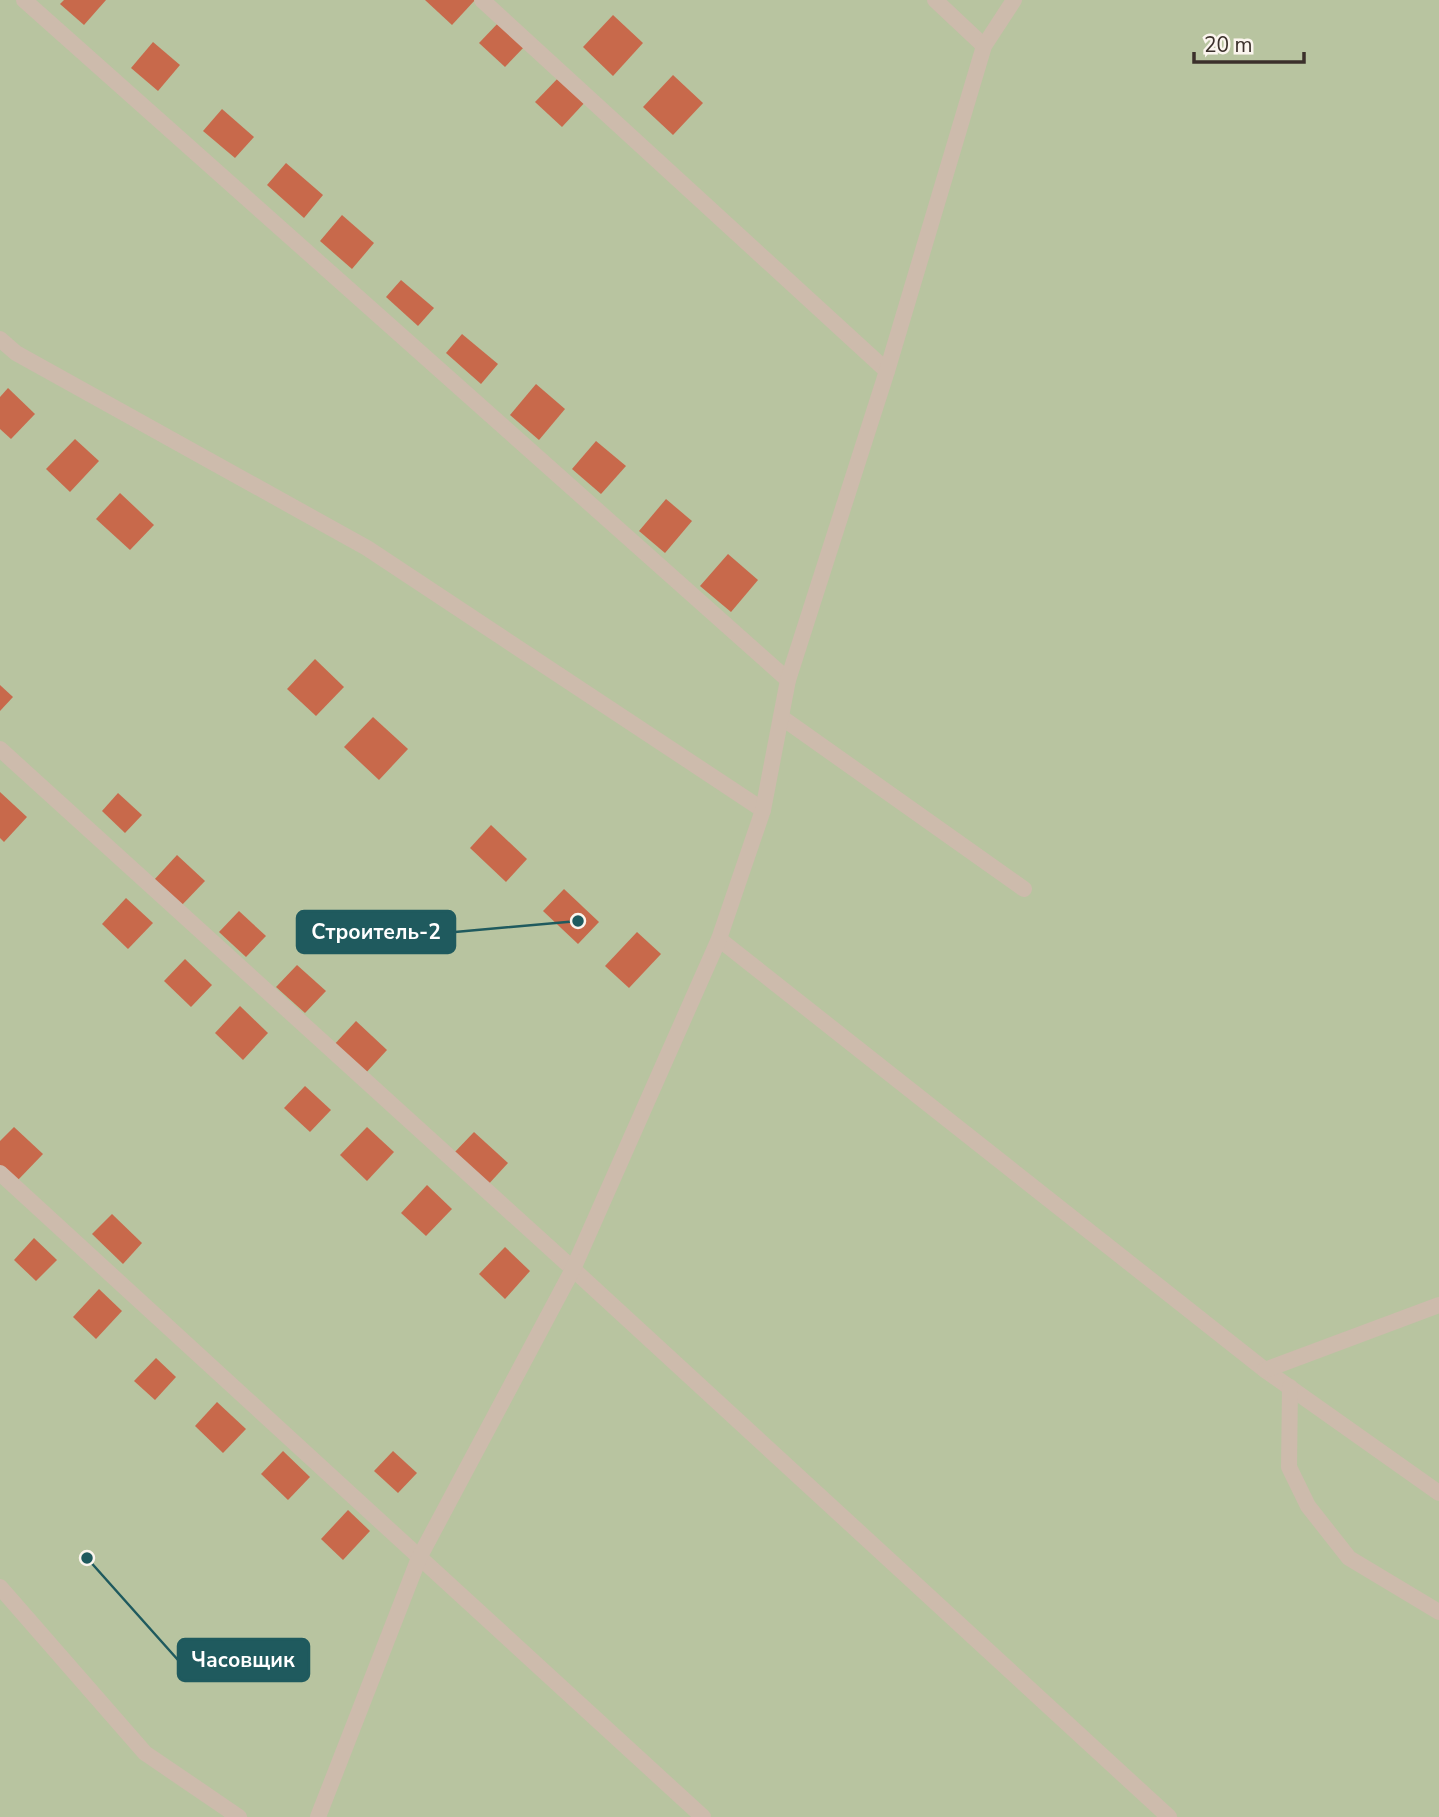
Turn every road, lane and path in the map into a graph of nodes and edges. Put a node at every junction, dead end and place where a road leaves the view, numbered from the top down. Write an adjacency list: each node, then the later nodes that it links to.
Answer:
1 (24, 0): 8 (lane)
2 (482, 0): 7 (lane)
3 (934, 0): 5 (lane)
4 (1014, 0): 5 (lane)
5 (984, 46): 7 (lane)
6 (0, 339): 11 (lane)
7 (887, 371): 8 (lane)
8 (788, 680): 9 (lane)
9 (781, 717): 11 (lane); 12 (lane)
10 (0, 749): 15 (lane)
11 (763, 810): 13 (lane)
12 (1024, 889)
13 (719, 939): 15 (lane); 17 (lane)
14 (0, 1173): 20 (lane)
15 (573, 1269): 20 (lane); 26 (lane)
16 (1439, 1305): 17 (lane)
17 (1265, 1370): 18 (lane)
18 (1290, 1387): 19 (lane); 22 (lane)
19 (1439, 1493)
20 (419, 1558): 24 (lane); 25 (lane)
21 (0, 1587): 23 (lane)
22 (1439, 1612)
23 (239, 1817)
24 (318, 1817)
25 (703, 1817)
26 (1169, 1817)

